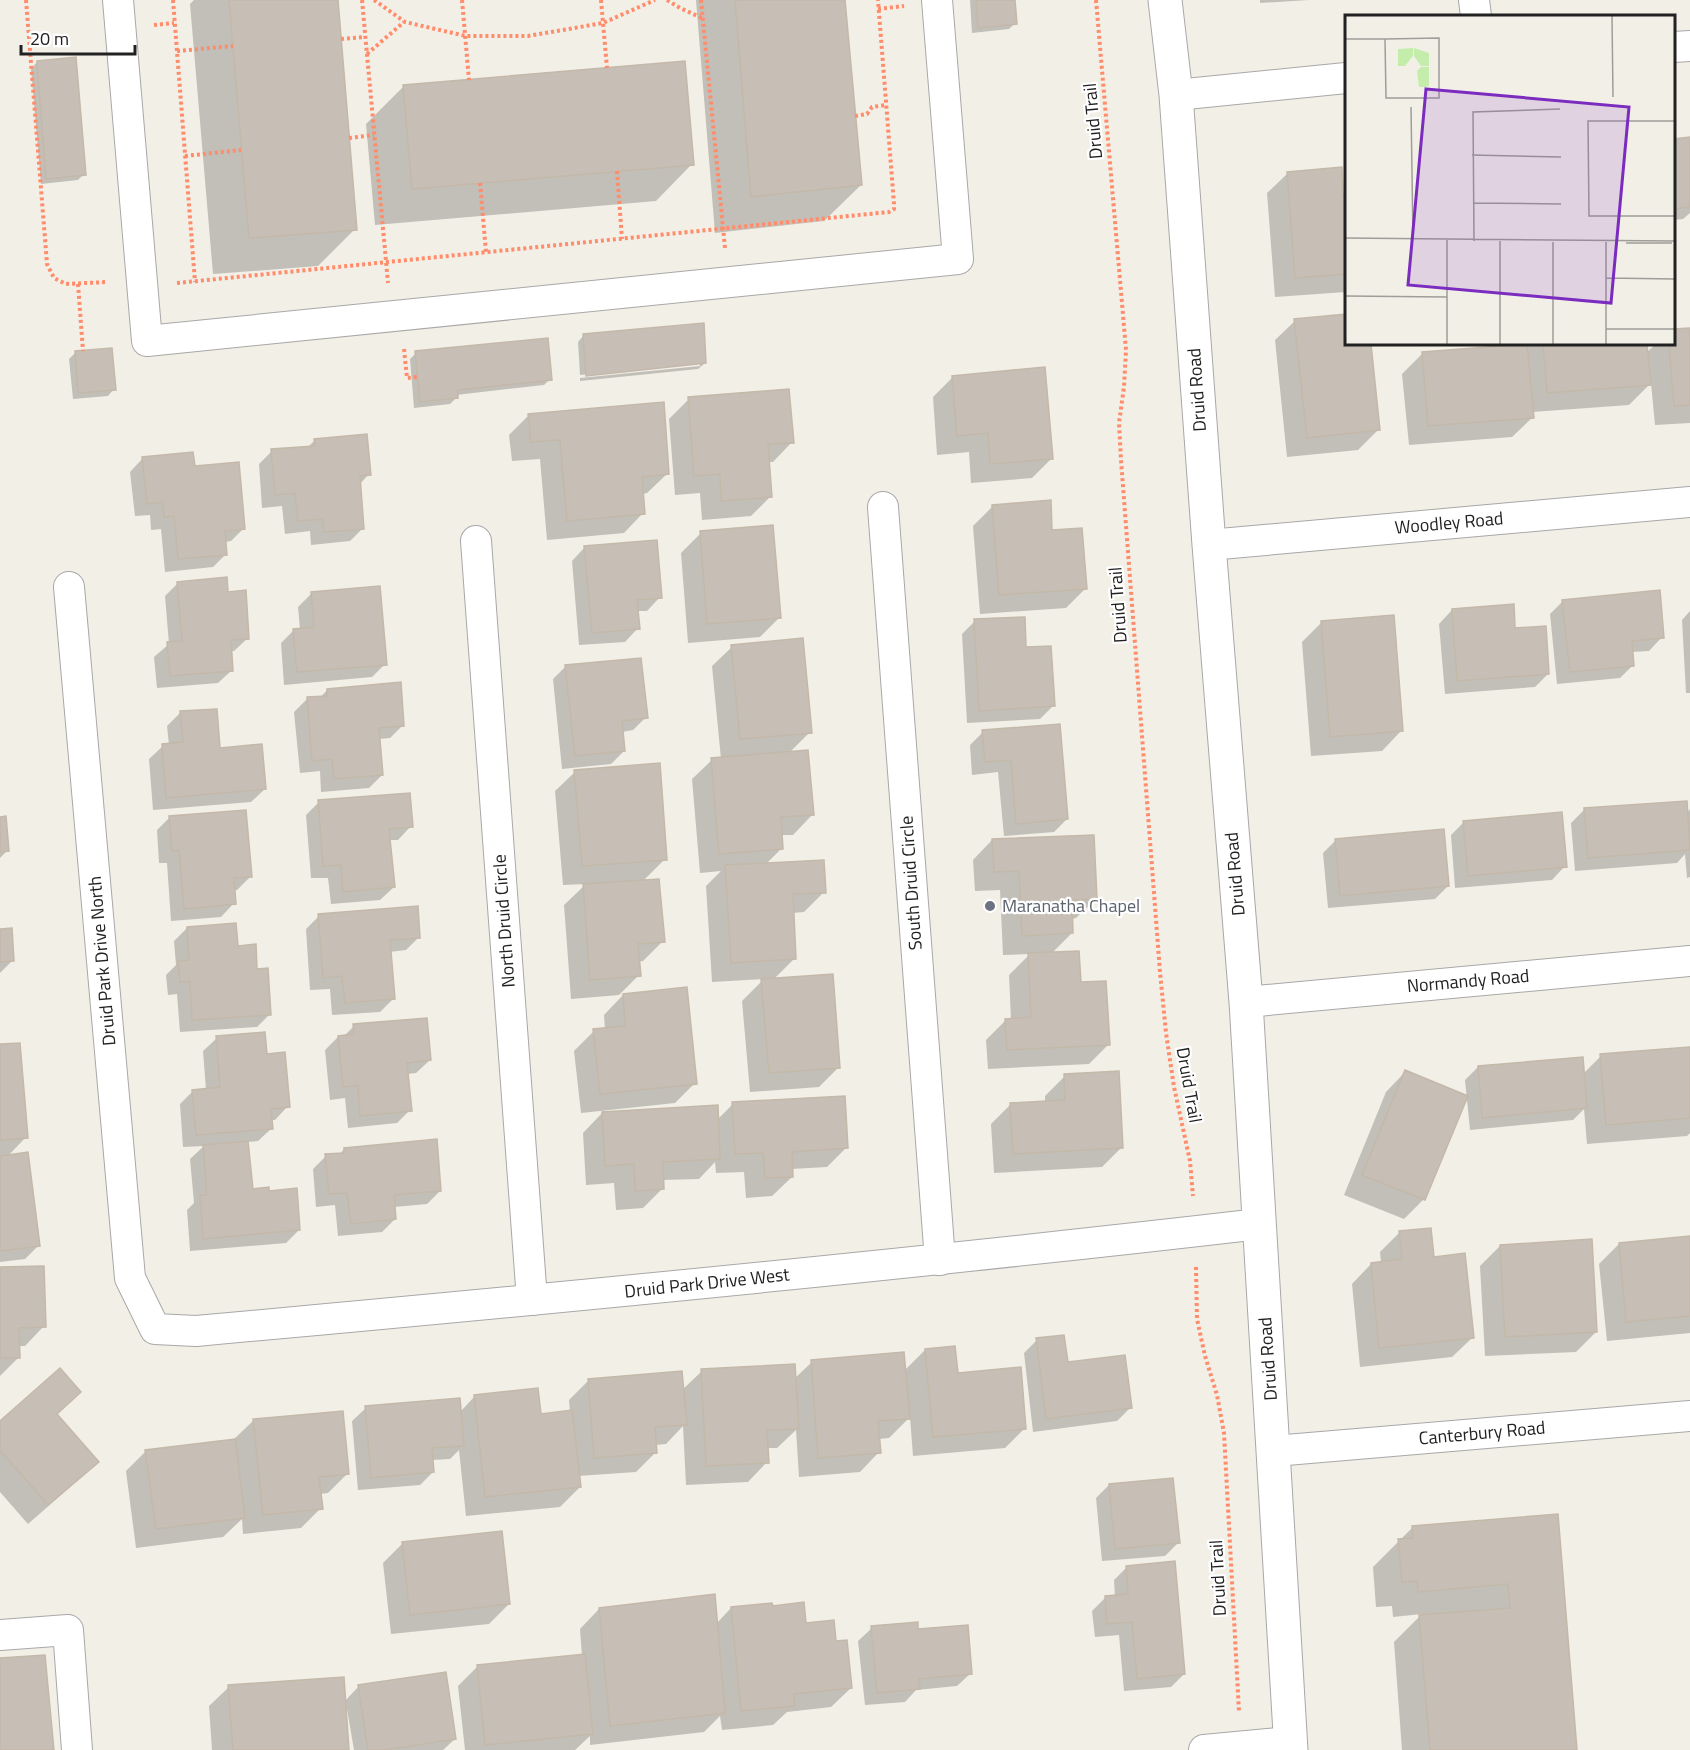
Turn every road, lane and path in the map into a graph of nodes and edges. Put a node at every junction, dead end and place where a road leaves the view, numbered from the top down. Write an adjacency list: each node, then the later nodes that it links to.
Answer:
1 (26, 0): 49 (path)
2 (118, 0): 15 (street)
3 (173, 0): 27 (path)
4 (362, 0): 22 (path)
5 (374, 0): 19 (path)
6 (462, 0): 21 (path)
7 (601, 0): 20 (path)
8 (652, 0): 20 (path)
9 (668, 0): 18 (path)
10 (701, 0): 18 (path)
11 (878, 0): 16 (path)
12 (1096, 0): 60 (path, Druid Trail)
13 (1165, 0): 32 (street, Druid Road)
14 (1474, 0): 17 (street)
15 (926, 3): 16 (path)
16 (878, 9): 33 (path)
17 (1476, 15)
18 (703, 18): 41 (path)
19 (405, 22): 21 (path); 28 (path)
20 (603, 22): 21 (path); 29 (path)
21 (466, 36): 31 (path)
22 (365, 37): 23 (path); 28 (path)
23 (341, 39)
24 (233, 46): 27 (path)
25 (1690, 46): 26 (street)
26 (1675, 47)
27 (177, 51): 38 (path)
28 (366, 55): 35 (path)
29 (607, 68)
30 (1345, 78): 32 (street)
31 (470, 80)
32 (1176, 95): 56 (street, Druid Road)
33 (886, 105): 34 (path); 41 (path)
34 (855, 116)
35 (374, 135): 36 (path); 45 (path)
36 (349, 138)
37 (241, 150): 38 (path)
38 (185, 156): 47 (path)
39 (617, 171): 42 (path)
40 (480, 183): 44 (path)
41 (723, 229): 42 (path); 43 (path)
42 (622, 239): 44 (path)
43 (725, 251)
44 (486, 252): 45 (path)
45 (386, 263): 47 (path)
46 (117, 281): 49 (path)
47 (195, 282): 48 (path)
48 (173, 283)
49 (78, 284): 51 (path)
50 (403, 340): 52 (path)
51 (83, 351)
52 (417, 378)
53 (1690, 502): 56 (street, Woodley Road)
54 (883, 507): 63 (street, South Druid Circle)
55 (476, 541): 64 (street, North Druid Circle)
56 (1209, 544): 59 (street, Druid Road)
57 (69, 587): 65 (street, Druid Park Drive North)
58 (1690, 961): 59 (street, Normandy Road)
59 (1246, 1002): 61 (street, Druid Road)
60 (1194, 1206)
61 (1259, 1224): 63 (street, Druid Park Drive West); 67 (street, Druid Road)
62 (1196, 1259): 69 (path, Druid Trail)
63 (940, 1260): 64 (street, Druid Park Drive West)
64 (532, 1300): 65 (street, Druid Park Drive West)
65 (155, 1329)
66 (1690, 1416): 67 (street, Canterbury Road)
67 (1274, 1451): 70 (street, Druid Road)
68 (0, 1635): 71 (street)
69 (1239, 1718)
70 (1290, 1746): 72 (street)
71 (77, 1750)
72 (1204, 1750)

